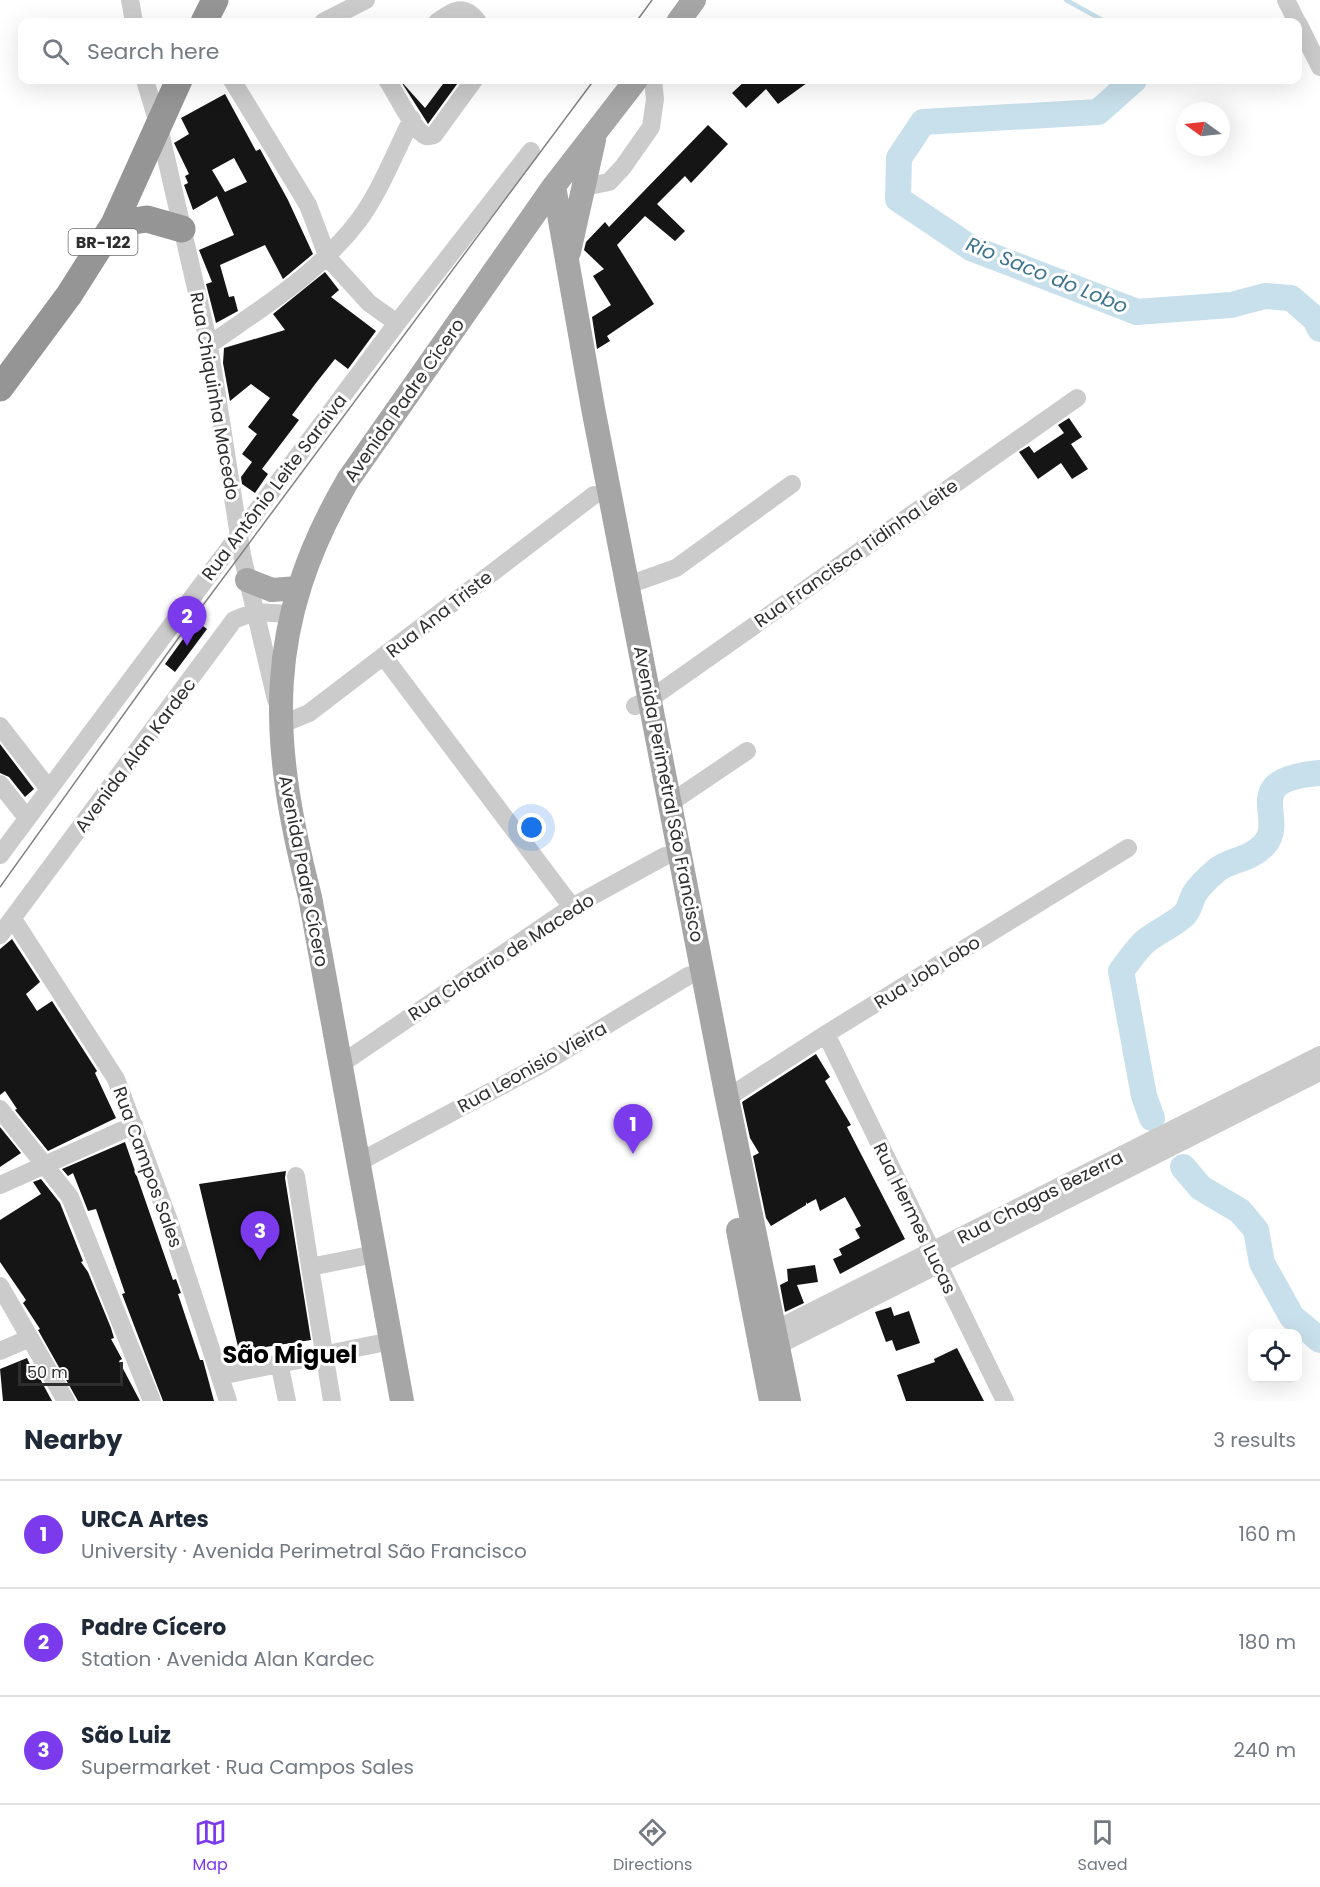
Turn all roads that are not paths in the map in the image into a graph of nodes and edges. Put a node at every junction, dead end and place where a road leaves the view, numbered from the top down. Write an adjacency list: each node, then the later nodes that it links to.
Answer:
1 (130, 0): 6 (street)
2 (215, 0): 7 (highway)
3 (366, 0): 8 (street)
4 (694, 0): 11 (main road)
5 (1286, 0): 12 (street)
6 (133, 18)
7 (206, 18)
8 (331, 18)
9 (442, 18): 10 (street)
10 (475, 18)
11 (681, 18)
12 (1295, 18)
13 (1302, 33): 14 (street)
14 (1320, 67)
15 (147, 84): 23 (street, Rua Chiquinha Macedo)
16 (177, 84): 23 (highway, BR-122)
17 (234, 84): 30 (street)
18 (390, 84): 22 (street)
19 (471, 84): 22 (street)
20 (633, 84): 24 (main road, Avenida Padre Cícero)
21 (653, 84): 26 (street)
22 (412, 119): 30 (street)
23 (159, 127): 28 (highway, BR-122); 29 (street, Rua Chiquinha Macedo)
24 (596, 131): 26 (main road); 27 (main road, Avenida Padre Cícero)
25 (531, 151): 32 (street, Rua Antônio Leite Saraiva)
26 (584, 187): 31 (main road)
27 (547, 196): 31 (main road, Avenida Perimetral São Francisco); 36 (main road, Avenida Perimetral São Francisco); 42 (main road, Avenida Padre Cícero)
28 (114, 224): 29 (highway); 34 (highway, BR-122)
29 (182, 229): 33 (street, Rua Chiquinha Macedo)
30 (328, 258): 32 (street); 33 (street)
31 (567, 261): 36 (main road, Avenida Perimetral São Francisco)
32 (397, 324): 39 (street, Rua Antônio Leite Saraiva)
33 (209, 345): 39 (street, Rua Chiquinha Macedo)
34 (0, 388)
35 (1077, 398): 46 (street, Rua Francisca Tidinha Leite)
36 (585, 411): 38 (main road, Avenida Perimetral São Francisco); 41 (main road, Avenida Perimetral São Francisco)
37 (792, 484): 41 (street)
38 (594, 495): 45 (street, Rua Ana Triste); 46 (main road, Avenida Perimetral São Francisco)
39 (239, 535): 40 (street, Rua Chiquinha Macedo); 51 (street, Rua Antônio Leite Saraiva)
40 (247, 580): 42 (main road); 43 (street, Rua Chiquinha Macedo)
41 (627, 585): 46 (main road, Avenida Perimetral São Francisco)
42 (297, 588): 44 (main road, Avenida Padre Cícero)
43 (254, 612): 44 (street); 47 (street, Rua Chiquinha Macedo); 58 (street, Avenida Alan Kardec)
44 (290, 614): 47 (main road, Avenida Padre Cícero)
45 (384, 657): 47 (street, Rua Ana Triste); 57 (street)
46 (642, 703): 52 (main road, Avenida Perimetral São Francisco); 56 (main road, Avenida Perimetral São Francisco)
47 (280, 720): 63 (main road, Avenida Padre Cícero)
48 (0, 726): 51 (street)
49 (747, 751): 52 (street)
50 (0, 784): 53 (street)
51 (49, 789): 53 (street, Rua Antônio Leite Saraiva)
52 (670, 803): 60 (main road, Avenida Perimetral São Francisco)
53 (27, 818): 55 (street, Rua Antônio Leite Saraiva)
54 (1128, 848): 61 (street, Rua Job Lobo)
55 (0, 855)
56 (665, 856): 57 (street, Rua Clotario de Macedo); 60 (main road, Avenida Perimetral São Francisco)
57 (572, 907): 63 (street, Rua Clotario de Macedo)
58 (13, 919): 59 (street, Avenida Alan Kardec); 67 (street, Rua Campos Sales)
59 (0, 935)
60 (696, 974): 65 (main road, Avenida Perimetral São Francisco); 68 (street, Rua Leonisio Vieira); 78 (main road, Avenida Perimetral São Francisco)
61 (826, 1034): 65 (street, Rua Job Lobo); 73 (street, Rua Hermes Lucas)
62 (1320, 1055): 73 (street, Rua Chagas Bezerra)
63 (341, 1064): 68 (main road, Avenida Padre Cícero)
64 (1320, 1072): 73 (street, Rua Chagas Bezerra)
65 (727, 1098): 78 (main road, Avenida Perimetral São Francisco)
66 (0, 1109): 69 (street)
67 (134, 1125): 69 (street); 82 (street, Rua Campos Sales)
68 (359, 1162): 72 (main road, Avenida Padre Cícero)
69 (46, 1163): 71 (street); 84 (street)
70 (296, 1176): 74 (street)
71 (0, 1185)
72 (375, 1254): 74 (street); 77 (main road, Avenida Padre Cícero)
73 (935, 1259): 78 (street, Rua Chagas Bezerra); 91 (street, Rua Hermes Lucas)
74 (310, 1267): 80 (street)
75 (0, 1286): 76 (street)
76 (30, 1338): 79 (street); 83 (street)
77 (391, 1341): 80 (street); 88 (main road, Avenida Padre Cícero)
78 (769, 1342): 89 (main road, Avenida Perimetral São Francisco); 90 (main road, Avenida Perimetral São Francisco)
79 (0, 1351)
80 (324, 1354): 81 (street); 87 (street)
81 (279, 1362): 82 (street); 86 (street)
82 (220, 1376): 85 (street, Rua Campos Sales)
83 (66, 1401)
84 (152, 1401)
85 (228, 1401)
86 (287, 1401)
87 (332, 1401)
88 (402, 1401)
89 (771, 1401)
90 (789, 1401)
91 (1005, 1401)

